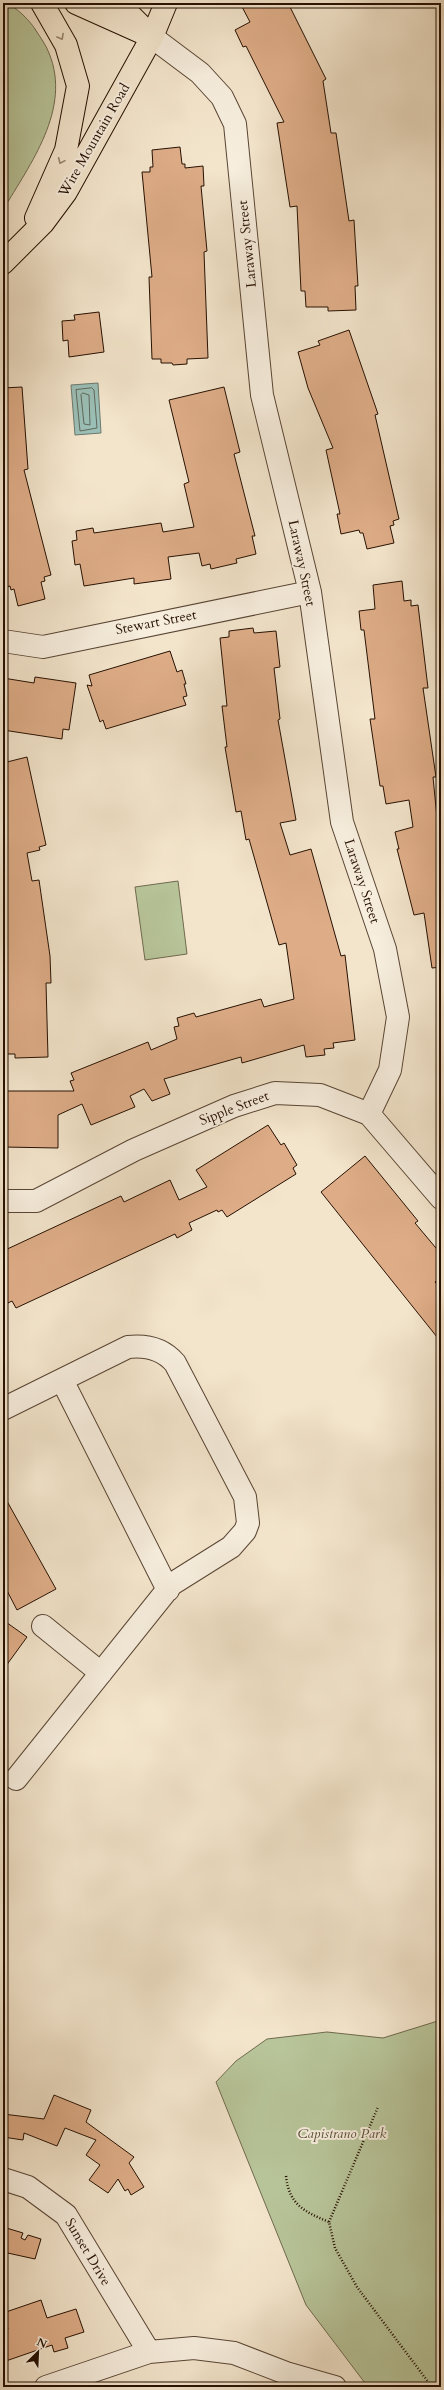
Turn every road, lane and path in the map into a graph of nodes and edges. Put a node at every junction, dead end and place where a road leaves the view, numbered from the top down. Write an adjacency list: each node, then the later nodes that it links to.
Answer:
1 (42, 3): 6 (main road, one-way to 6)
2 (76, 3): 5 (main road)
3 (118, 3): 5 (main road)
4 (166, 3): 5 (main road, Wire Mountain Road)
5 (152, 37): 6 (main road, Wire Mountain Road); 8 (street, Laraway Street)
6 (26, 240): 7 (main road, Wire Mountain Road)
7 (3, 263)
8 (310, 592): 9 (street, Stewart Street); 10 (street, Laraway Street)
9 (3, 641)
10 (369, 1114): 11 (street, Sipple Street); 12 (street, Sipple Street)
11 (441, 1198)
12 (3, 1201)
13 (62, 1380): 14 (street); 15 (street); 15 (street)
14 (3, 1409)
15 (168, 1590): 17 (street)
16 (43, 1626): 17 (street)
17 (101, 1673): 18 (street)
18 (16, 1779)
19 (378, 2107): 22 (path)
20 (286, 2176): 22 (path)
21 (3, 2179): 23 (street, Sunset Drive)
22 (330, 2222): 27 (path)
23 (149, 2352): 24 (street); 25 (street)
24 (287, 2382): 26 (street)
25 (46, 2387)
26 (335, 2387)
27 (432, 2387)

